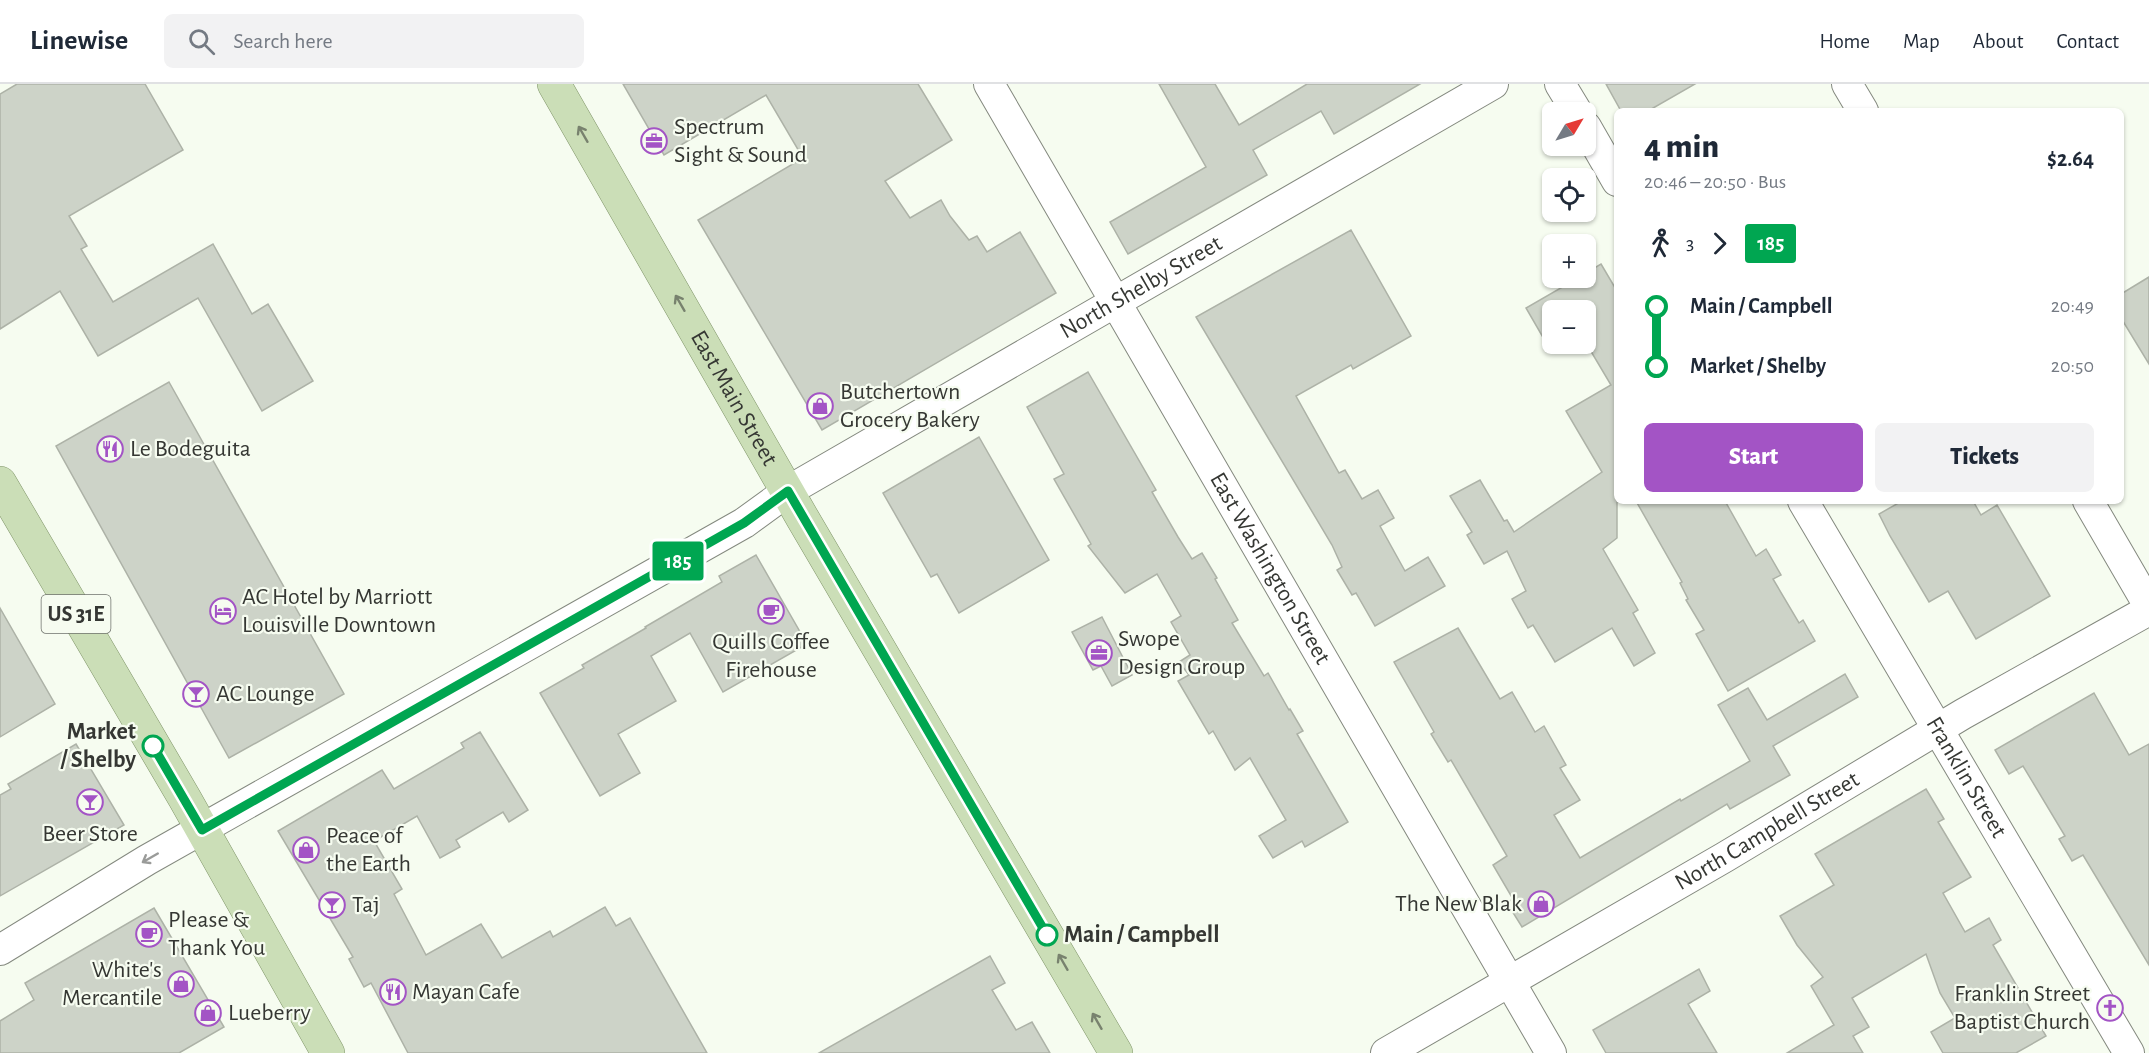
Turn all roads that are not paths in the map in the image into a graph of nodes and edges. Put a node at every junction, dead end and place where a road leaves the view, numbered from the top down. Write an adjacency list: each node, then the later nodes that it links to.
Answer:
1 (554, 84): 12 (main road, East Main Street, one-way to 1)
2 (989, 84): 10 (street, East Washington Street)
3 (1493, 84): 10 (street, North Shelby Street)
4 (1560, 84): 6 (street)
5 (1847, 84): 7 (street)
6 (1571, 102)
7 (1861, 108)
8 (1596, 144): 9 (street)
9 (1614, 176)
10 (1115, 303): 12 (street, North Shelby Street); 19 (street, East Washington Street)
11 (0, 483): 17 (main road, US 31E)
12 (788, 491): 17 (street, North Shelby Street); 21 (main road, East Main Street, one-way to 12)
13 (1805, 504): 16 (street, Franklin Street)
14 (2090, 504): 15 (street)
15 (2149, 608): 16 (street, North Campbell Street)
16 (1939, 728): 19 (street, North Campbell Street); 24 (street, Franklin Street)
17 (202, 830): 18 (street, North Shelby Street, one-way to 18); 20 (main road, US 31E)
18 (0, 950)
19 (1510, 981): 22 (street, North Campbell Street); 23 (street, East Washington Street)
20 (328, 1053)
21 (1116, 1053)
22 (1386, 1053)
23 (1551, 1053)
24 (2129, 1053)

